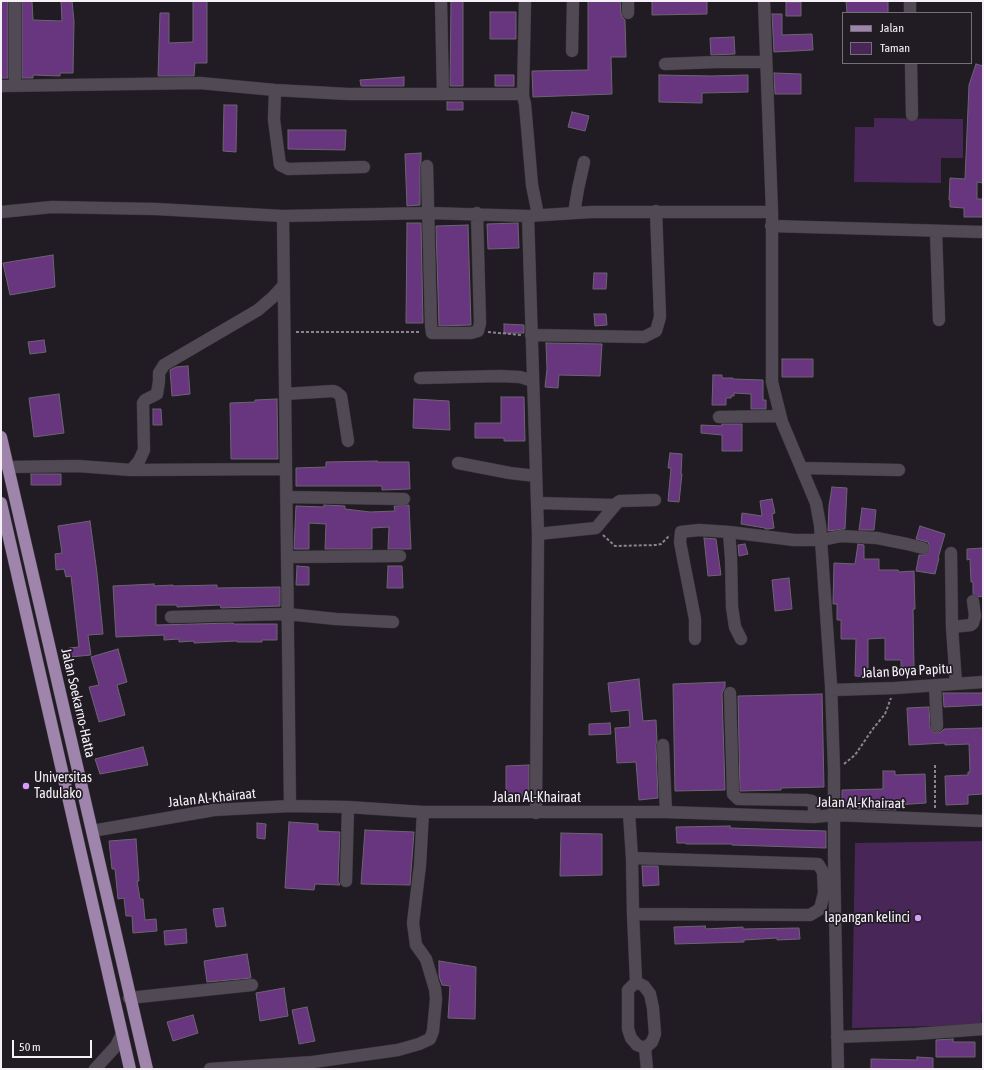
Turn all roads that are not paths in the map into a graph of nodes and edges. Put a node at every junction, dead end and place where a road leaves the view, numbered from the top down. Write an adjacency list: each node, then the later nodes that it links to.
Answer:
1 (15, 1): 13 (street)
2 (441, 1): 15 (street)
3 (524, 1): 16 (street)
4 (573, 1): 8 (street)
5 (764, 1): 9 (street)
6 (910, 1): 7 (street)
7 (910, 12)
8 (572, 51)
9 (766, 62): 10 (street); 24 (street)
10 (665, 64)
11 (911, 64): 17 (street)
12 (1, 86): 13 (street)
13 (15, 86): 14 (street)
14 (275, 90): 15 (street); 20 (street)
15 (443, 94): 16 (street)
16 (523, 96): 27 (street)
17 (912, 115)
18 (584, 162): 26 (street)
19 (427, 166): 23 (street)
20 (364, 167)
21 (656, 211): 24 (street); 26 (street); 34 (street)
22 (1, 212): 28 (street)
23 (429, 212): 25 (street); 25 (street); 28 (street)
24 (772, 212): 29 (street)
25 (477, 213): 27 (street)
26 (574, 213): 27 (street)
27 (533, 215): 34 (street)
28 (283, 216): 32 (street)
29 (771, 226): 30 (street); 38 (street)
30 (936, 231): 31 (street); 33 (street)
31 (983, 232)
32 (284, 284): 37 (street); 46 (street)
33 (939, 320)
34 (531, 335): 36 (street)
35 (420, 378): 36 (street)
36 (533, 381): 48 (street)
37 (285, 394): 41 (street); 45 (street)
38 (780, 416): 39 (street); 44 (street)
39 (719, 417)
40 (1, 437): 43 (main road, Jalan Soekarno-Hatta)
41 (348, 441)
42 (458, 463): 48 (street)
43 (8, 467): 46 (street); 85 (main road, Jalan Soekarno-Hatta)
44 (802, 468): 47 (street); 57 (street)
45 (285, 469): 46 (street); 49 (street)
46 (131, 470)
47 (900, 470)
48 (536, 476): 53 (street)
49 (287, 496): 50 (street); 61 (street)
50 (404, 499)
51 (655, 500): 54 (street)
52 (1, 503): 93 (main road)
53 (537, 503): 54 (street); 56 (street)
54 (614, 505): 56 (street)
55 (729, 532): 57 (street); 67 (street); 68 (street)
56 (538, 534): 80 (street)
57 (821, 540): 58 (street); 72 (street)
58 (923, 548)
59 (950, 553): 66 (street)
60 (400, 556): 61 (street)
61 (288, 557): 63 (street)
62 (973, 601): 66 (street)
63 (287, 614): 64 (street); 65 (street); 76 (street)
64 (171, 617)
65 (393, 622)
66 (952, 627): 70 (street)
67 (695, 638)
68 (741, 639)
69 (983, 682): 70 (street, Jalan Boya Papitu)
70 (956, 684): 71 (street, Jalan Boya Papitu)
71 (935, 685): 72 (street, Jalan Boya Papitu); 74 (street)
72 (832, 690): 82 (street)
73 (730, 693): 83 (street)
74 (937, 726)
75 (663, 745): 79 (street)
76 (290, 806): 77 (street, Jalan Al-Khairaat); 85 (street, Jalan Al-Khairaat)
77 (348, 806): 78 (street, Jalan Al-Khairaat); 87 (street)
78 (423, 812): 80 (street, Jalan Al-Khairaat); 99 (street)
79 (666, 812): 81 (street, Jalan Al-Khairaat); 83 (street, Jalan Al-Khairaat)
80 (536, 813): 81 (street, Jalan Al-Khairaat)
81 (630, 813): 86 (street)
82 (834, 814): 83 (street, Jalan Al-Khairaat); 84 (street, Jalan Al-Khairaat); 94 (street)
83 (814, 817)
84 (983, 821)
85 (92, 831): 91 (main road, Jalan Soekarno-Hatta)
86 (632, 858): 88 (street); 88 (street)
87 (346, 881)
88 (633, 914): 89 (street)
89 (636, 982): 95 (street); 95 (street)
90 (252, 985): 91 (street)
91 (130, 998): 98 (main road, Jalan Soekarno-Hatta)
92 (983, 1029): 94 (street)
93 (122, 1034): 96 (street); 97 (main road)
94 (837, 1037): 101 (street)
95 (645, 1048): 100 (street)
96 (95, 1069)
97 (130, 1069)
98 (147, 1069)
99 (210, 1069)
100 (647, 1069)
101 (838, 1069)

